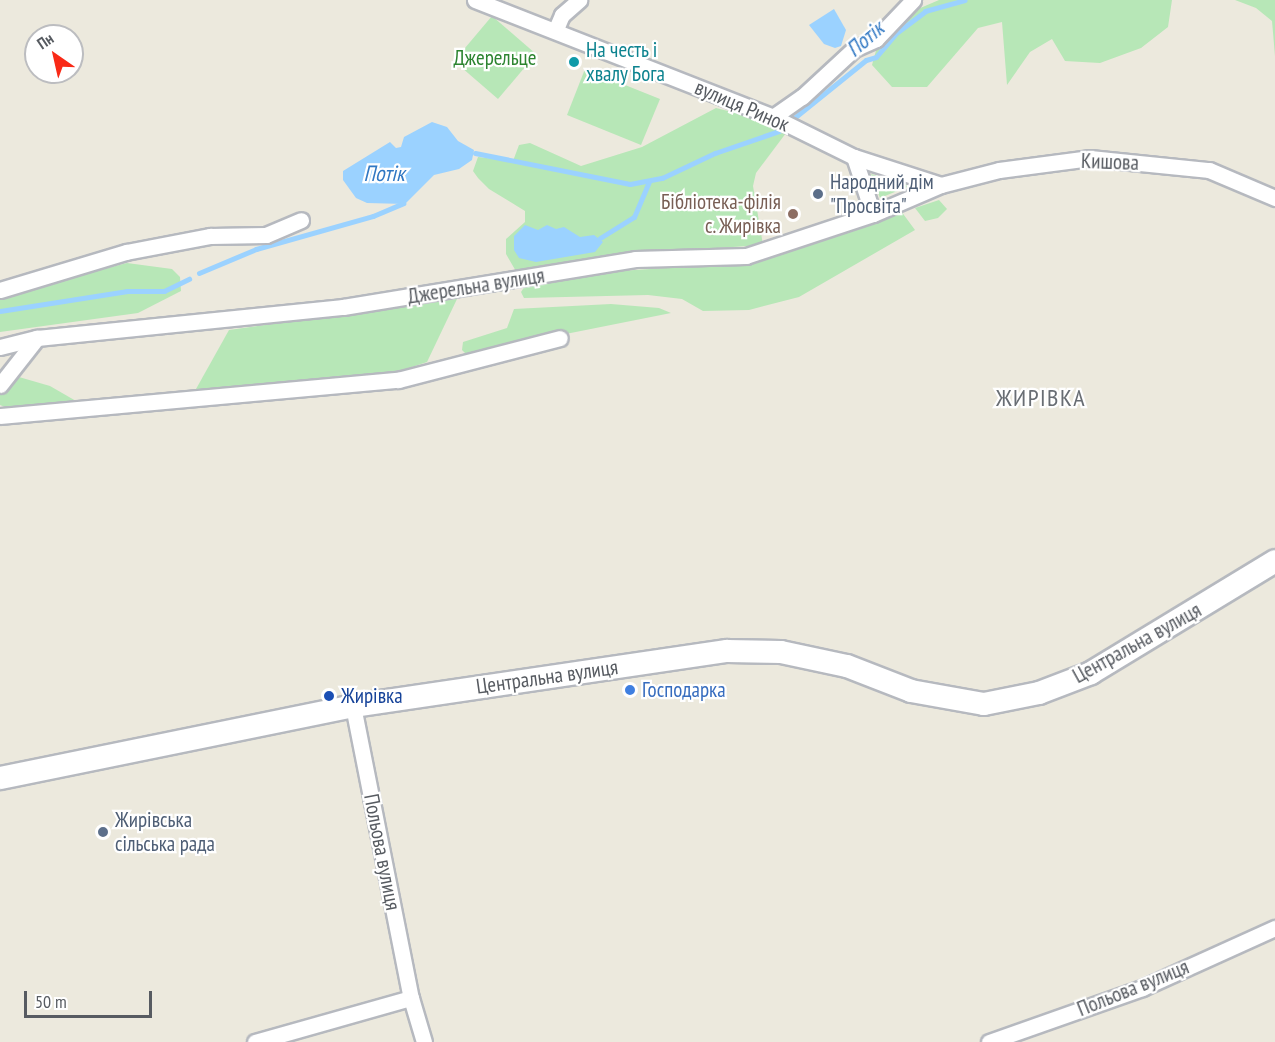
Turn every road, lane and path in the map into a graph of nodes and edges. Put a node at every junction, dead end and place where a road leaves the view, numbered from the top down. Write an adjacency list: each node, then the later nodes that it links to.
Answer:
1 (475, 0): 4 (street, вулиця Ринок)
2 (579, 0): 4 (street)
3 (914, 0): 5 (street)
4 (556, 29): 5 (street, вулиця Ринок)
5 (772, 117): 6 (street, вулиця Ринок)
6 (854, 157): 7 (street, вулиця Ринок); 9 (street)
7 (942, 184): 8 (street, Кишова); 9 (street, Джерельна вулиця)
8 (1275, 198)
9 (873, 214): 12 (street, Джерельна вулиця)
10 (301, 220): 11 (street)
11 (0, 290)
12 (37, 338): 14 (street, Джерельна вулиця); 15 (street)
13 (560, 338): 16 (street)
14 (0, 347)
15 (0, 385)
16 (0, 416)
17 (1275, 561): 18 (street, Центральна вулиця)
18 (353, 706): 19 (street, Центральна вулиця); 21 (street, Польова вулиця)
19 (0, 778)
20 (1275, 928): 24 (street, Польова вулиця)
21 (411, 998): 22 (street); 23 (street, Польова вулиця)
22 (255, 1042)
23 (424, 1042)
24 (989, 1042)

